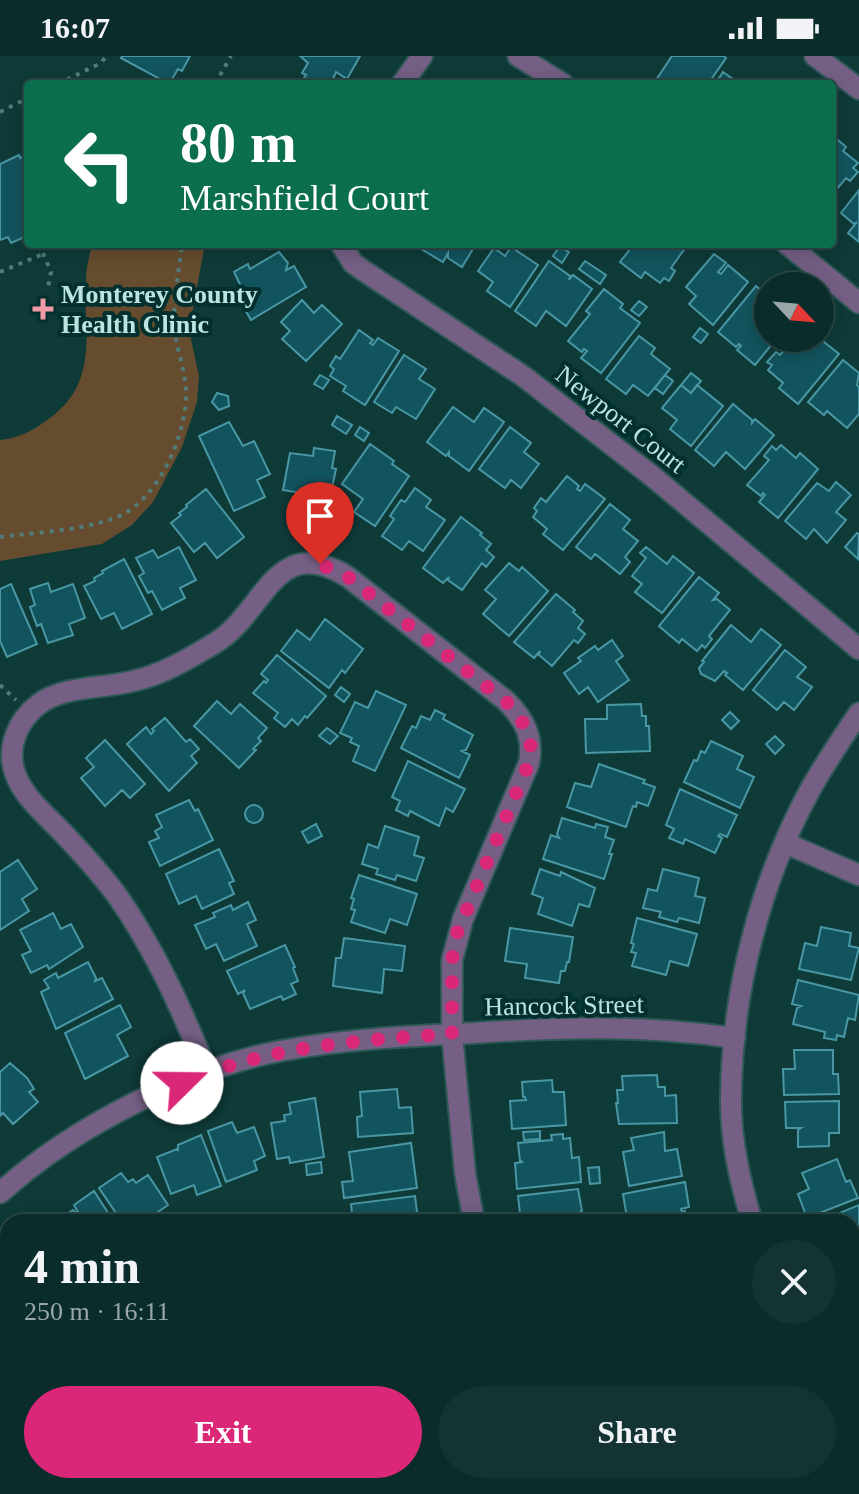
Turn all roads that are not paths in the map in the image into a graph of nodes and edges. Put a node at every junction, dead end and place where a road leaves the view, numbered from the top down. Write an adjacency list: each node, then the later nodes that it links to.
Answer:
1 (422, 56): 4 (street)
2 (518, 56): 5 (street)
3 (815, 56): 6 (street)
4 (405, 80)
5 (557, 80)
6 (859, 89)
7 (344, 248): 10 (street, Newport Court)
8 (792, 248): 9 (street)
9 (859, 303)
10 (859, 649)
11 (859, 713): 12 (street)
12 (785, 843): 13 (street); 15 (street)
13 (859, 875)
14 (452, 1034): 15 (street, Hancock Street); 16 (street, Hancock Street); 16 (street); 18 (street)
15 (735, 1038): 19 (street)
16 (207, 1072): 17 (street, Hancock Street)
17 (0, 1193)
18 (473, 1214)
19 (750, 1214)

